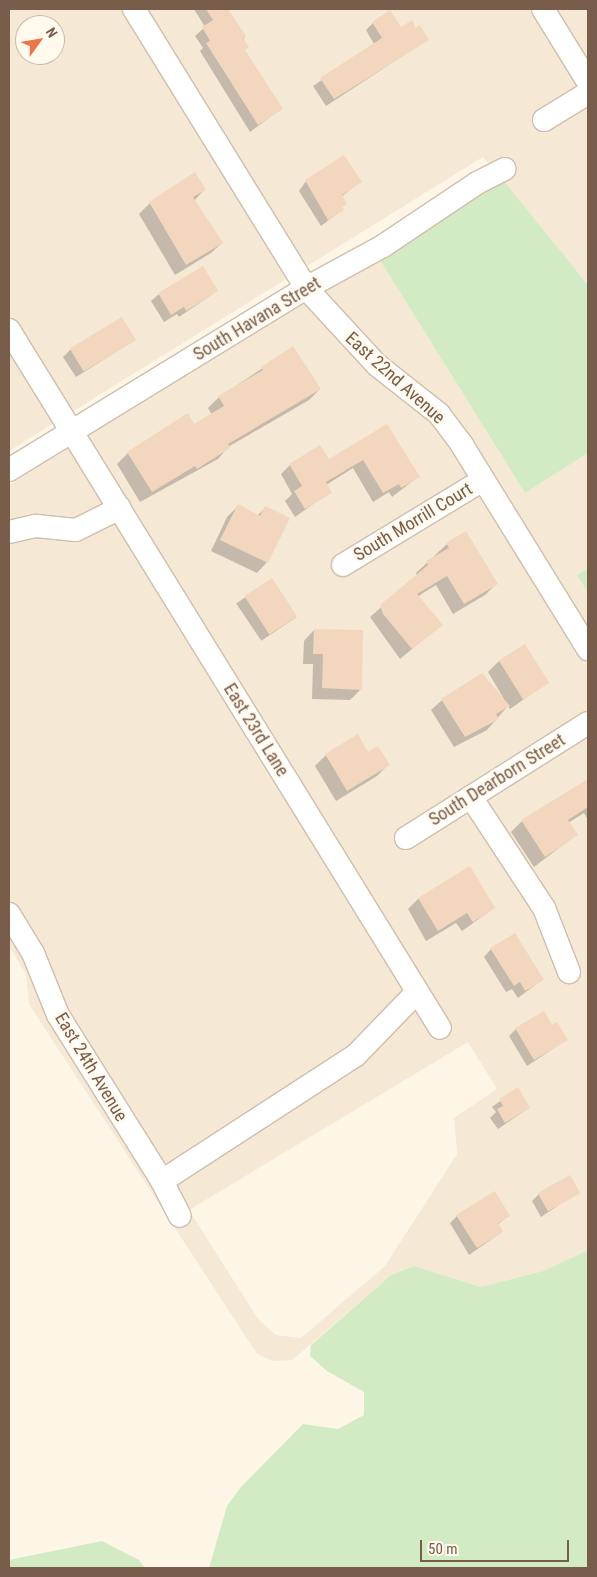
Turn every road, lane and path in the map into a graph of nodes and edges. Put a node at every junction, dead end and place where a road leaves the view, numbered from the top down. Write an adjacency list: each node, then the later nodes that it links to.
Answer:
1 (134, 9): 7 (street, East 22nd Avenue)
2 (543, 9): 3 (street)
3 (588, 82)
4 (588, 94): 5 (street)
5 (544, 120)
6 (506, 169): 7 (street, South Havana Street)
7 (306, 288): 9 (street, South Havana Street); 11 (street, East 22nd Avenue)
8 (9, 330): 9 (street, East 23rd Lane)
9 (72, 431): 10 (street, South Havana Street); 12 (street, East 23rd Lane)
10 (9, 470)
11 (484, 480): 14 (street, South Morrill Court); 15 (street, East 22nd Avenue)
12 (120, 508): 13 (street); 21 (street, East 23rd Lane)
13 (9, 532)
14 (343, 565)
15 (588, 649)
16 (588, 723): 17 (street, South Dearborn Street)
17 (472, 797): 18 (street, South Dearborn Street); 20 (street)
18 (406, 838)
19 (9, 914): 23 (street, East 24th Avenue)
20 (569, 972)
21 (417, 992): 22 (street, East 23rd Lane); 23 (street)
22 (440, 1028)
23 (162, 1181): 24 (street, East 24th Avenue)
24 (180, 1216)

